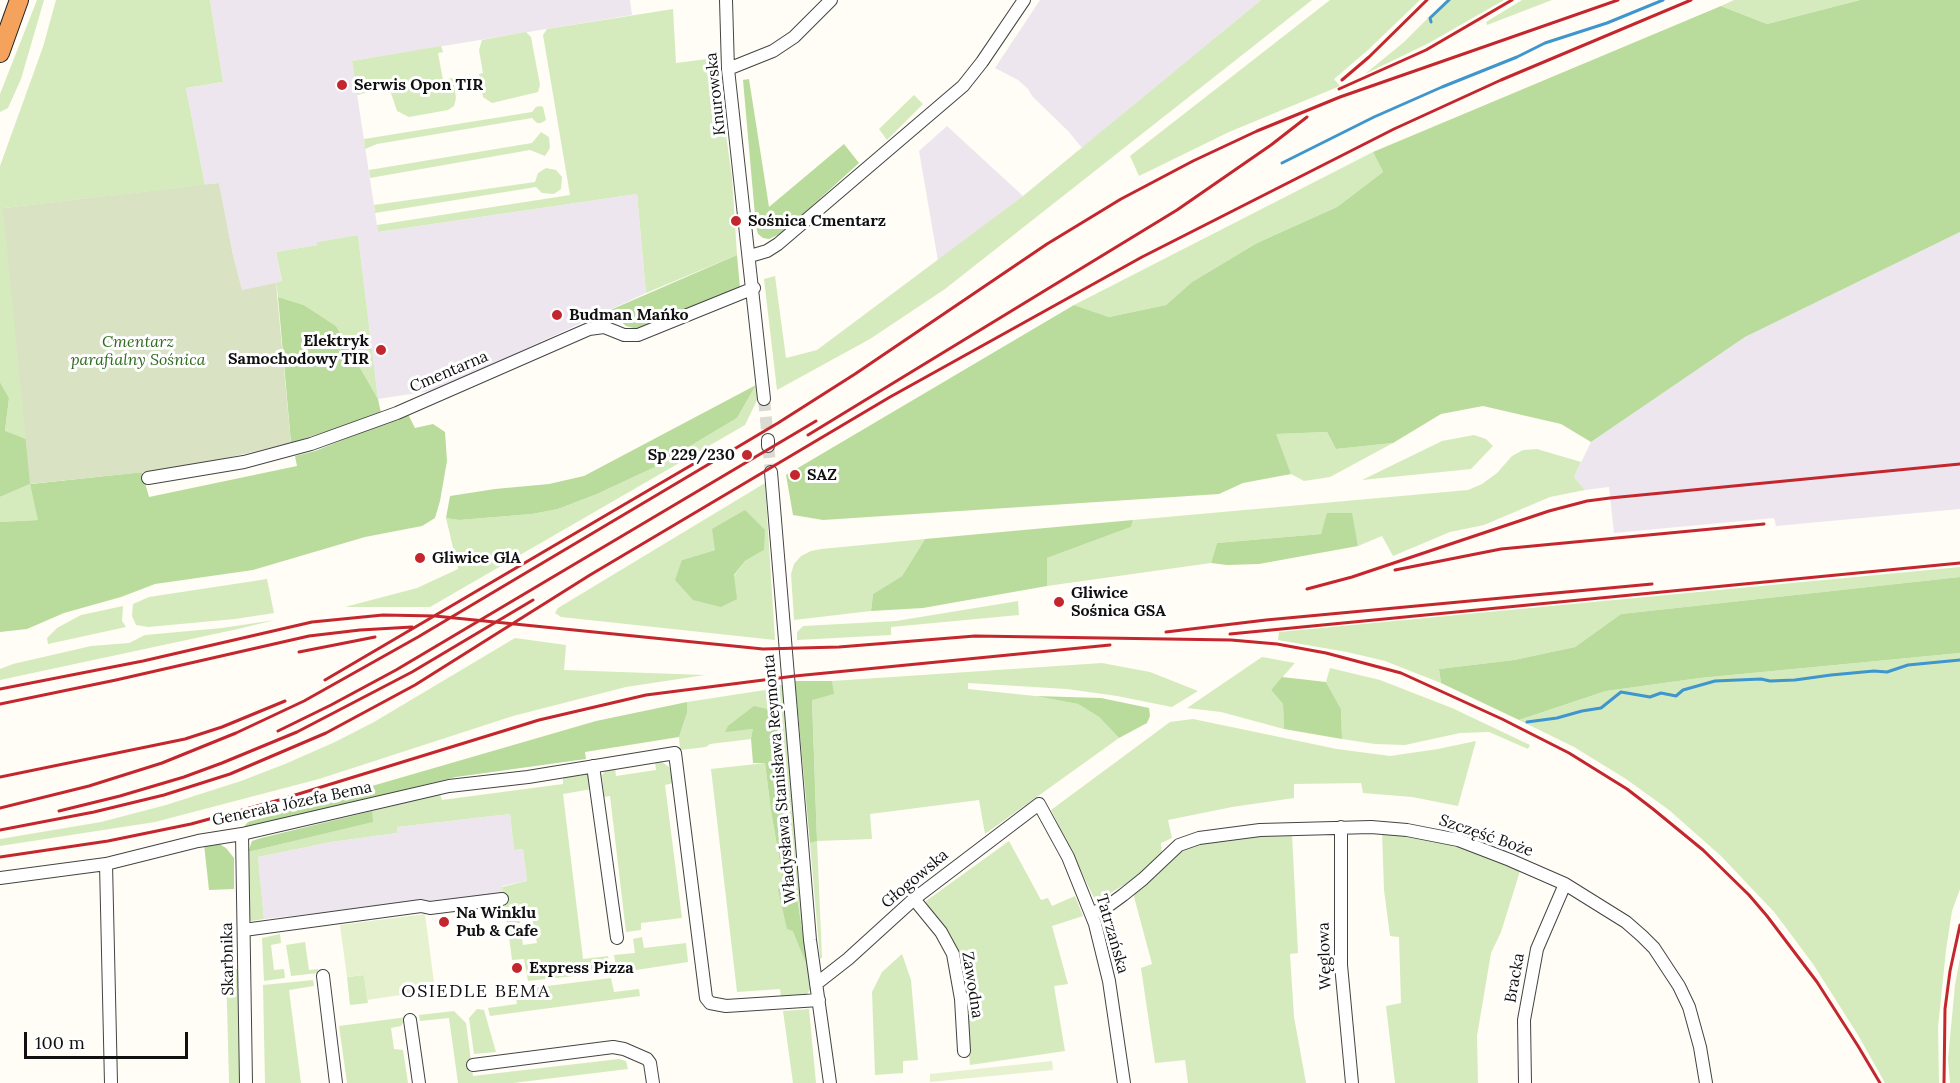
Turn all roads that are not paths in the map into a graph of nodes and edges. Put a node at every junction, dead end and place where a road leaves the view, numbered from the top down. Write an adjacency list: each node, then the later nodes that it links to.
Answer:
1 (19, 0): 5 (highway)
2 (726, 0): 6 (street, Knurowska)
3 (831, 0): 6 (street)
4 (1024, 0): 7 (street)
5 (0, 52)
6 (728, 69): 7 (street, Knurowska)
7 (750, 256): 8 (street)
8 (754, 288): 9 (street); 11 (street, Cmentarna)
9 (765, 399)
10 (771, 472): 25 (street, Władysława Stanisława Reymonta)
11 (148, 478)
12 (593, 766): 15 (street, Generała Józefa Bema); 23 (street); 26 (street, Generała Józefa Bema)
13 (1039, 804): 20 (street, Głogowska); 21 (street, Tatrzańska)
14 (1341, 827): 18 (street, Szczęść Boże); 21 (street, Szczęść Boże); 37 (street, Węglowa)
15 (242, 834): 16 (street, Generała Józefa Bema); 22 (street, Skarbnika)
16 (106, 864): 17 (street, Generała Józefa Bema); 30 (street)
17 (0, 878)
18 (1565, 884): 38 (street, Bracka); 39 (street, Szczęść Boże)
19 (502, 899): 22 (street)
20 (914, 899): 25 (street, Głogowska); 28 (street, Zawodna)
21 (1091, 914): 36 (street, Tatrzańska)
22 (244, 930): 31 (street, Skarbnika)
23 (617, 938)
24 (323, 976): 32 (street)
25 (816, 984): 26 (street, Władysława Stanisława Reymonta)
26 (819, 1000): 35 (street, Władysława Stanisława Reymonta)
27 (410, 1020): 33 (street)
28 (964, 1051)
29 (473, 1065): 34 (street)
30 (111, 1083)
31 (246, 1083)
32 (336, 1083)
33 (419, 1083)
34 (653, 1083)
35 (830, 1083)
36 (1124, 1083)
37 (1352, 1083)
38 (1525, 1083)
39 (1706, 1083)

